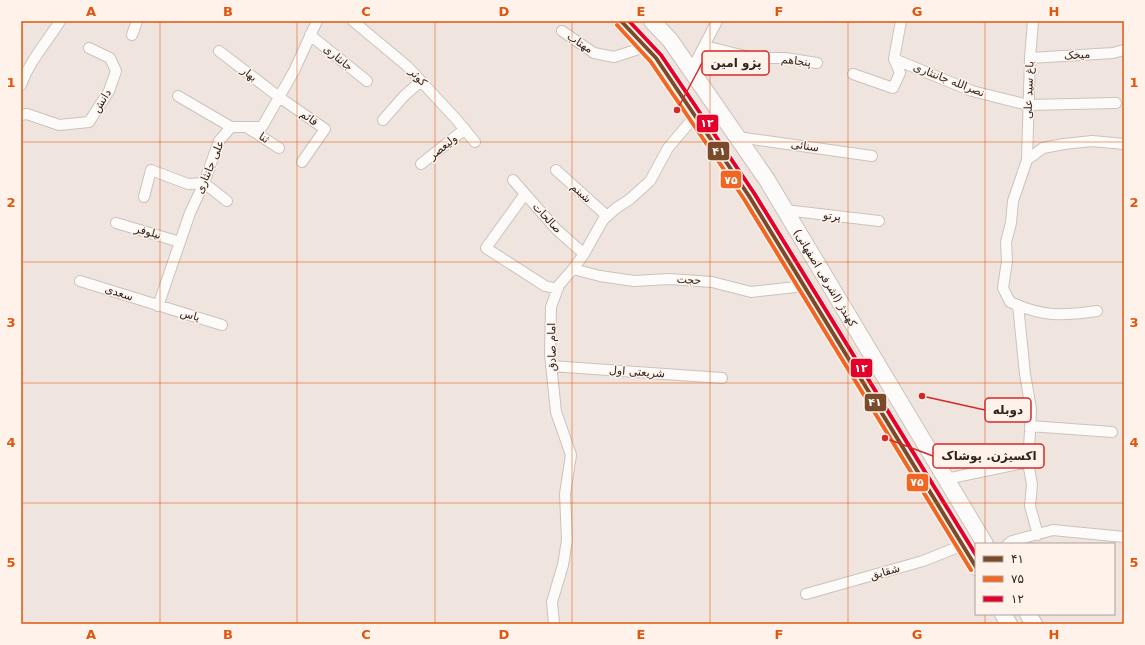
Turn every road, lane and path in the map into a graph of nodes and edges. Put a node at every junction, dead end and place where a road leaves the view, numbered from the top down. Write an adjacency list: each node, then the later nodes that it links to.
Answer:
1 (60, 21): 25 (street)
2 (137, 21): 11 (street)
3 (316, 21): 12 (street, علی جانثاری)
4 (353, 21): 24 (street, کوثر)
5 (620, 21): 14 (main road, کهندژ (اشرفی اصفهانی))
6 (652, 21): 21 (main road, کهندژ (اشرفی اصفهانی))
7 (717, 21): 13 (street)
8 (901, 21): 19 (street)
9 (1033, 21): 18 (street, باغ سید علی)
10 (562, 31): 14 (street, مهتاب)
11 (132, 35)
12 (310, 35): 23 (street, جانثاری); 27 (street, علی جانثاری)
13 (705, 46): 20 (street, پنجاهم); 21 (street)
14 (645, 47): 31 (main road, کهندژ (اشرفی اصفهانی))
15 (89, 48): 30 (street, دانش)
16 (1124, 50): 18 (street, میخک)
17 (219, 51): 27 (street, بهار)
18 (1030, 58): 29 (street, باغ سید علی)
19 (894, 59): 22 (street); 29 (street, نصرالله جاننثاری)
20 (817, 63)
21 (691, 71): 36 (main road, کهندژ (اشرفی اصفهانی))
22 (853, 74)
23 (366, 81)
24 (421, 81): 32 (street); 35 (street, کوثر)
25 (21, 85)
26 (178, 96): 33 (street)
27 (279, 97): 34 (street, علی جانثاری); 42 (street, قائم)
28 (1116, 103): 29 (street, نصرالله جاننثاری)
29 (1028, 104): 41 (street, باغ سید علی)
30 (21, 115)
31 (695, 116): 51 (street, امام صادق); 58 (main road, کهندژ (اشرفی اصفهانی))
32 (383, 120)
33 (230, 127): 34 (street, علی جانثاری); 46 (street, علی جانثاری)
34 (248, 128): 39 (street, ثنا)
35 (465, 129): 37 (street, کوثر); 43 (street, ولیعصر)
36 (738, 137): 40 (street, سنائی); 50 (main road, کهندژ (اشرفی اصفهانی))
37 (475, 142)
38 (1124, 144): 41 (street)
39 (279, 148)
40 (872, 156)
41 (1027, 160): 60 (street, باغ سید علی)
42 (302, 162)
43 (421, 164)
44 (556, 170): 51 (street, شبنم)
45 (513, 180): 47 (street, صالحات)
46 (204, 183): 48 (street); 49 (street); 54 (street, علی جانثاری)
47 (525, 194): 55 (street, صالحات); 59 (street)
48 (144, 197)
49 (227, 202)
50 (785, 210): 52 (street, پرتو); 67 (main road, کهندژ (اشرفی اصفهانی))
51 (607, 216): 55 (street, امام صادق)
52 (879, 221)
53 (116, 223): 54 (street, نیلوفر)
54 (180, 242): 61 (street, علی جانثاری)
55 (584, 254): 56 (street, امام صادق)
56 (573, 269): 58 (street, حجت); 59 (street, امام صادق)
57 (80, 281): 61 (street, سعدی)
58 (805, 286): 69 (main road, کهندژ (اشرفی اصفهانی))
59 (558, 290): 64 (street, امام صادق)
60 (1018, 305): 62 (street); 66 (street)
61 (158, 306): 63 (street, یاس)
62 (1097, 311)
63 (222, 325)
64 (551, 366): 65 (street, شریعتی اول); 81 (street, امام صادق)
65 (722, 378)
66 (1030, 426): 68 (street); 70 (street)
67 (915, 428): 69 (main road); 71 (main road, کهندژ (اشرفی اصفهانی))
68 (1112, 432)
69 (897, 437): 76 (main road, کهندژ (اشرفی اصفهانی))
70 (1028, 462): 71 (street); 72 (street)
71 (946, 479): 74 (main road, کهندژ (اشرفی اصفهانی))
72 (1038, 535): 73 (street); 75 (street)
73 (1124, 537)
74 (984, 543)
75 (1009, 543)
76 (963, 545): 77 (main road, کهندژ (اشرفی اصفهانی)); 78 (street, شقایق)
77 (975, 565)
78 (806, 594)
79 (1004, 615): 82 (main road)
80 (1029, 615): 83 (main road)
81 (554, 624)
82 (1009, 624)
83 (1034, 624)

